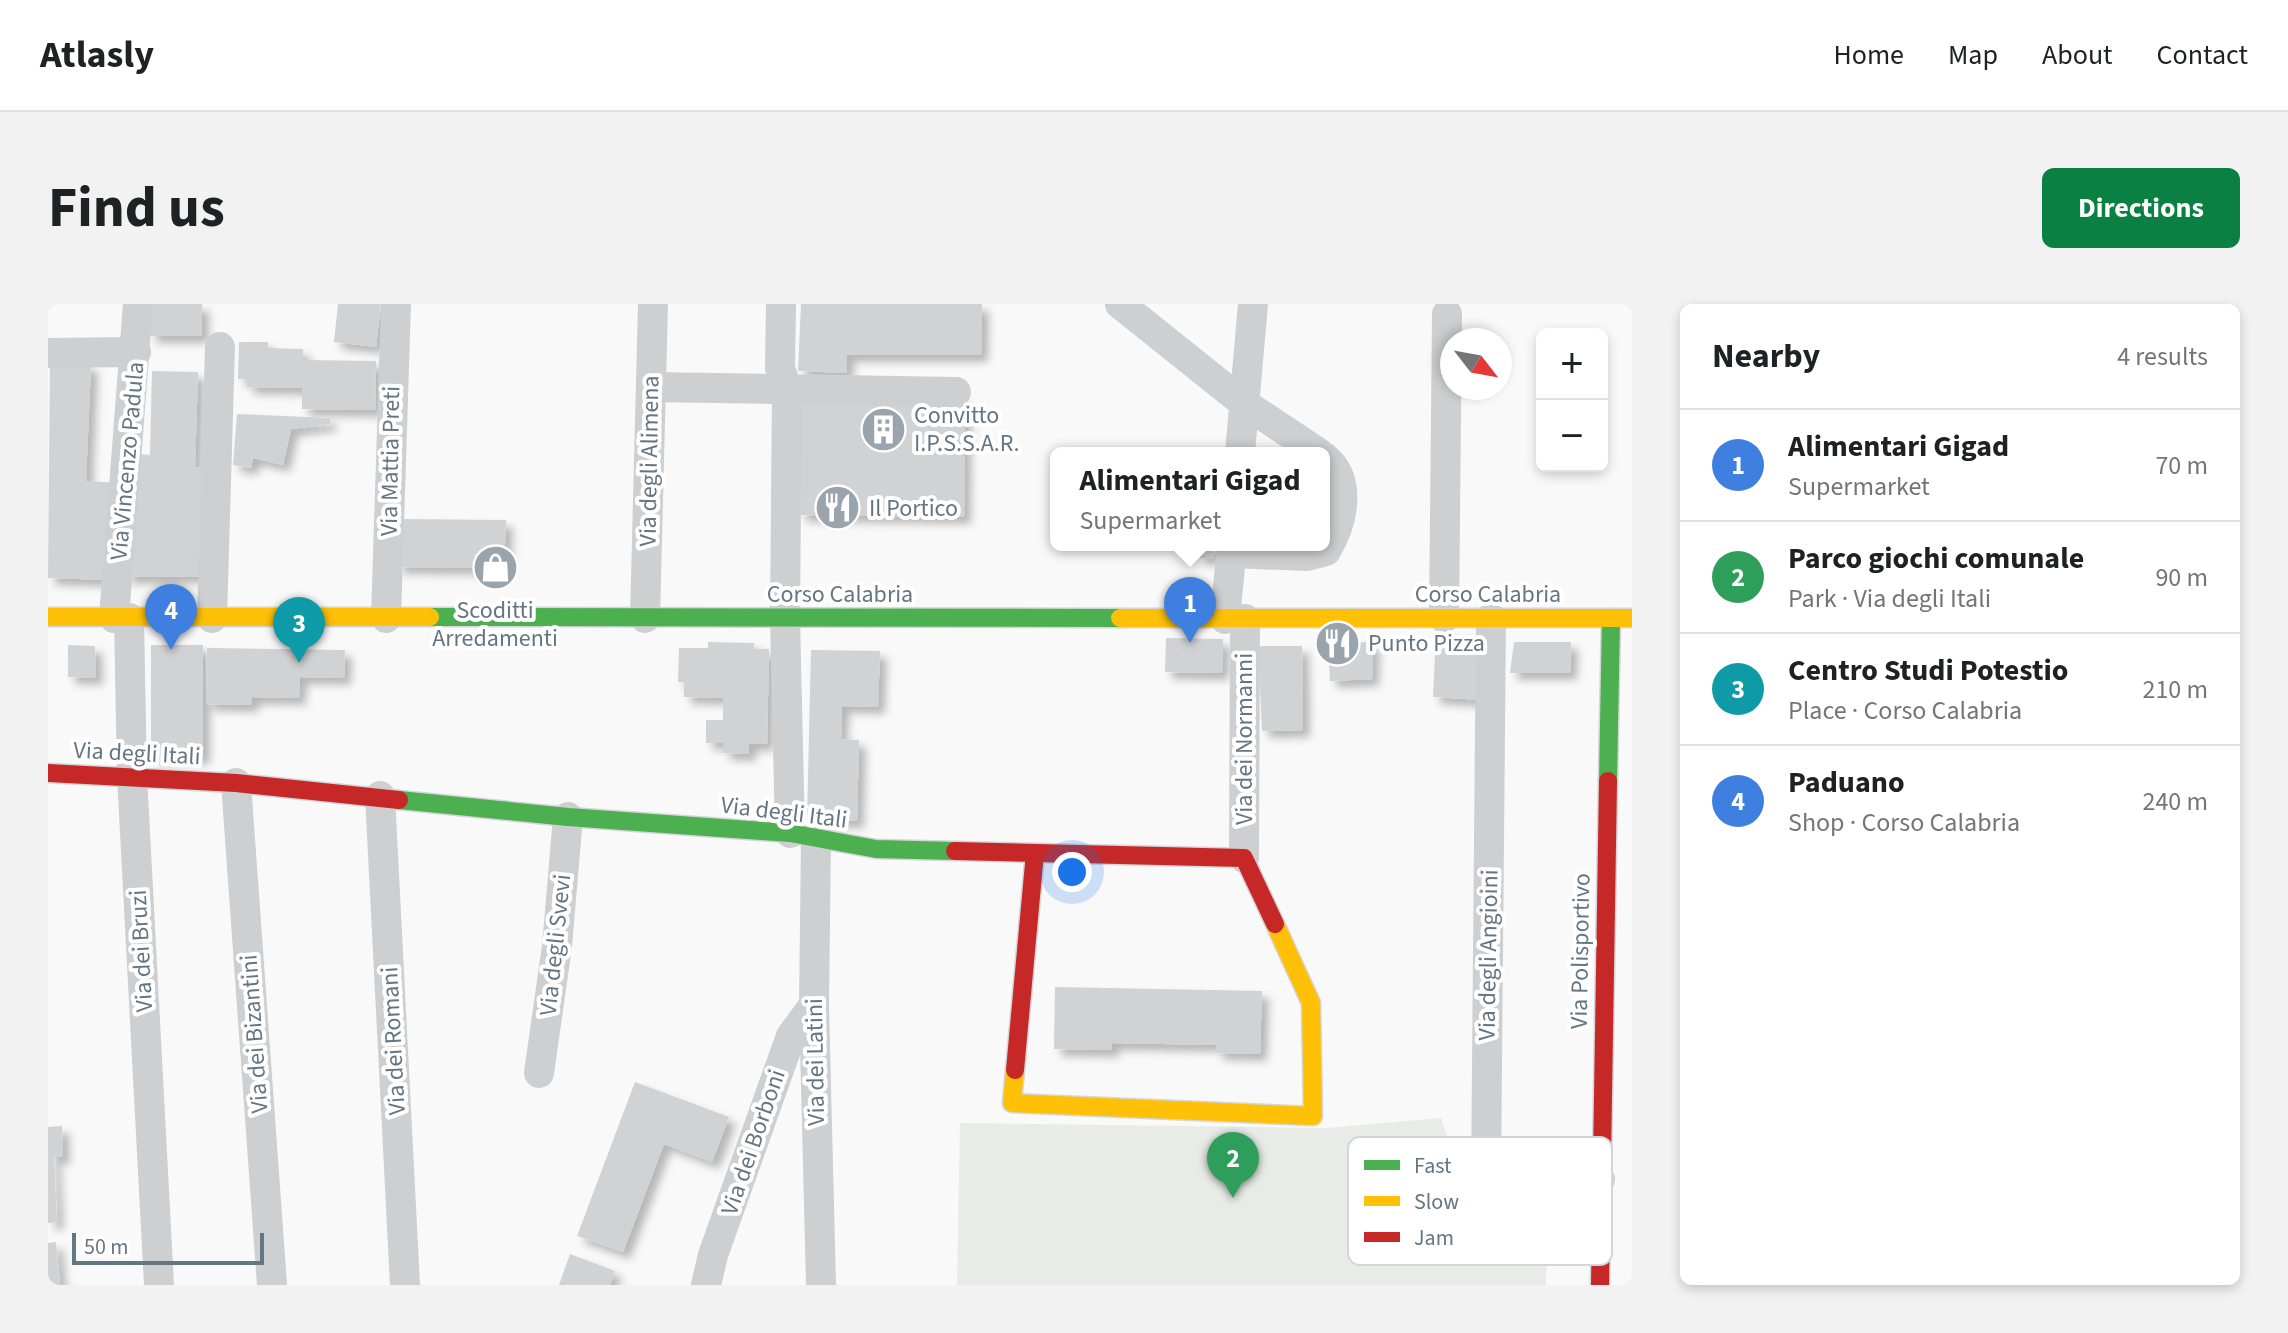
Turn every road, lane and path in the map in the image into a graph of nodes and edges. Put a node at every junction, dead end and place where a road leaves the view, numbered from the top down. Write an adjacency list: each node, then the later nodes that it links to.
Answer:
1 (138, 304): 9 (street, Via Vincenzo Padula)
2 (396, 304): 26 (street, Via Mattia Preti)
3 (653, 304): 11 (street, Via degli Alimena)
4 (781, 304): 12 (street, Via dei Latini)
5 (1120, 304): 14 (street)
6 (1253, 304): 14 (street)
7 (1447, 314): 28 (street)
8 (220, 347): 25 (street)
9 (136, 352): 10 (street); 24 (street, Via Vincenzo Padula)
10 (48, 353)
11 (651, 387): 12 (street); 27 (street, Via degli Alimena)
12 (787, 388): 13 (street); 23 (street, Via dei Latini)
13 (956, 392)
14 (1245, 404): 15 (street); 16 (street)
15 (1241, 447)
16 (1310, 447)
17 (1330, 462): 18 (street)
18 (1330, 542)
19 (1231, 551): 32 (street, Via dei Normanni)
20 (1253, 551): 21 (street)
21 (1326, 551)
22 (48, 617): 24 (street, Corso Calabria)
23 (785, 617): 27 (street, Corso Calabria); 32 (street, Corso Calabria); 38 (street, Via dei Latini)
24 (122, 618): 25 (street, Corso Calabria); 34 (street, Via dei Bruzi)
25 (212, 618): 26 (street, Corso Calabria)
26 (386, 618): 27 (street, Corso Calabria)
27 (645, 618)
28 (1444, 618): 29 (street, Corso Calabria); 32 (street, Corso Calabria)
29 (1491, 618): 30 (street, Corso Calabria); 43 (street, Via degli Angioini)
30 (1611, 618): 31 (street, Corso Calabria); 44 (street, Via Polisportivo)
31 (1632, 618)
32 (1235, 619): 40 (street, Via dei Normanni)
33 (48, 773): 34 (street, Via degli Itali)
34 (132, 776): 35 (street, Via degli Itali); 45 (street, Via dei Bruzi)
35 (236, 783): 36 (street, Via degli Itali); 46 (street, Via dei Bizantini)
36 (380, 796): 37 (street, Via degli Itali); 47 (street, Via dei Romani)
37 (568, 817): 38 (street, Via degli Itali); 42 (street, Via degli Svevi)
38 (803, 836): 39 (street, Via degli Itali); 41 (street, Via dei Latini)
39 (1035, 853): 40 (street, Via degli Itali); 40 (street)
40 (1244, 858)
41 (814, 1005): 48 (street, Via dei Borboni); 49 (street, Via dei Latini)
42 (539, 1073)
43 (1486, 1137)
44 (1601, 1137)
45 (159, 1285)
46 (272, 1285)
47 (405, 1285)
48 (706, 1285)
49 (821, 1285)

